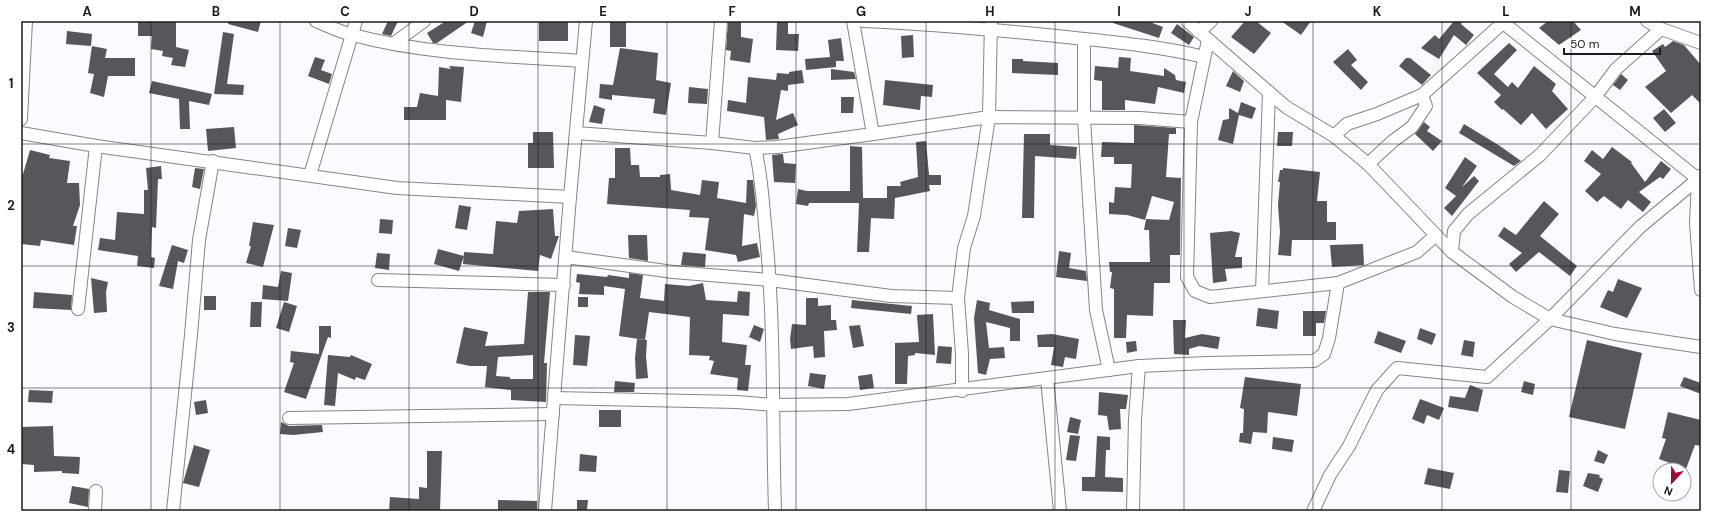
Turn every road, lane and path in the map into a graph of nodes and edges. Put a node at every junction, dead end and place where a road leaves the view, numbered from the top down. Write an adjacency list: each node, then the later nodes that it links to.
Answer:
1 (26, 21): 26 (street)
2 (316, 21): 15 (street)
3 (356, 21): 15 (street)
4 (424, 21): 19 (street)
5 (586, 21): 21 (street)
6 (721, 21): 33 (street)
7 (853, 21): 31 (street)
8 (863, 21): 13 (street)
9 (1187, 21): 16 (street)
10 (1211, 21): 16 (street)
11 (1647, 21): 14 (street)
12 (1503, 22): 23 (street); 24 (street)
13 (990, 25): 17 (street); 25 (street)
14 (1661, 29): 18 (street); 24 (street)
15 (352, 35): 19 (street); 38 (street)
16 (1204, 36): 20 (street); 22 (street)
17 (1084, 39): 20 (street); 27 (street)
18 (1701, 43)
19 (393, 44): 21 (street)
20 (1204, 57): 28 (street)
21 (582, 61): 29 (street)
22 (1269, 92): 32 (street); 50 (street)
23 (1422, 95): 32 (street); 37 (street)
24 (1595, 96): 39 (street); 43 (street)
25 (989, 117): 27 (street); 31 (street); 51 (street)
26 (21, 119)
27 (1084, 119): 28 (street); 56 (street)
28 (1191, 122): 50 (street)
29 (576, 133): 33 (street); 40 (street)
30 (21, 134): 34 (street)
31 (873, 134): 35 (street)
32 (1334, 136): 37 (street)
33 (712, 142): 35 (street)
34 (96, 146): 36 (street); 52 (street)
35 (755, 148): 46 (street)
36 (212, 161): 38 (street); 65 (street)
37 (1368, 164): 42 (street)
38 (310, 175): 40 (street)
39 (1700, 177): 41 (street); 53 (street)
40 (570, 197): 44 (street)
41 (1698, 224): 49 (street)
42 (1436, 235): 43 (street); 47 (street)
43 (1452, 252): 53 (street)
44 (566, 257): 46 (street); 48 (street)
45 (378, 280): 48 (street)
46 (770, 280): 51 (street); 60 (street)
47 (1338, 283): 50 (street); 55 (street)
48 (564, 286): 59 (street)
49 (1701, 290)
50 (1262, 291)
51 (958, 298): 58 (street)
52 (78, 309)
53 (1550, 319): 54 (street); 70 (street)
54 (1701, 347)
55 (1139, 366): 56 (street); 69 (street)
56 (1109, 370): 57 (street)
57 (1047, 380): 58 (street); 68 (street)
58 (962, 390): 60 (street)
59 (554, 398): 60 (street); 61 (street)
60 (774, 406): 67 (street)
61 (553, 414): 62 (street); 66 (street)
62 (289, 418)
63 (96, 491): 64 (street)
64 (95, 511)
65 (173, 511)
66 (545, 511)
67 (775, 511)
68 (1060, 511)
69 (1133, 511)
70 (1313, 511)

